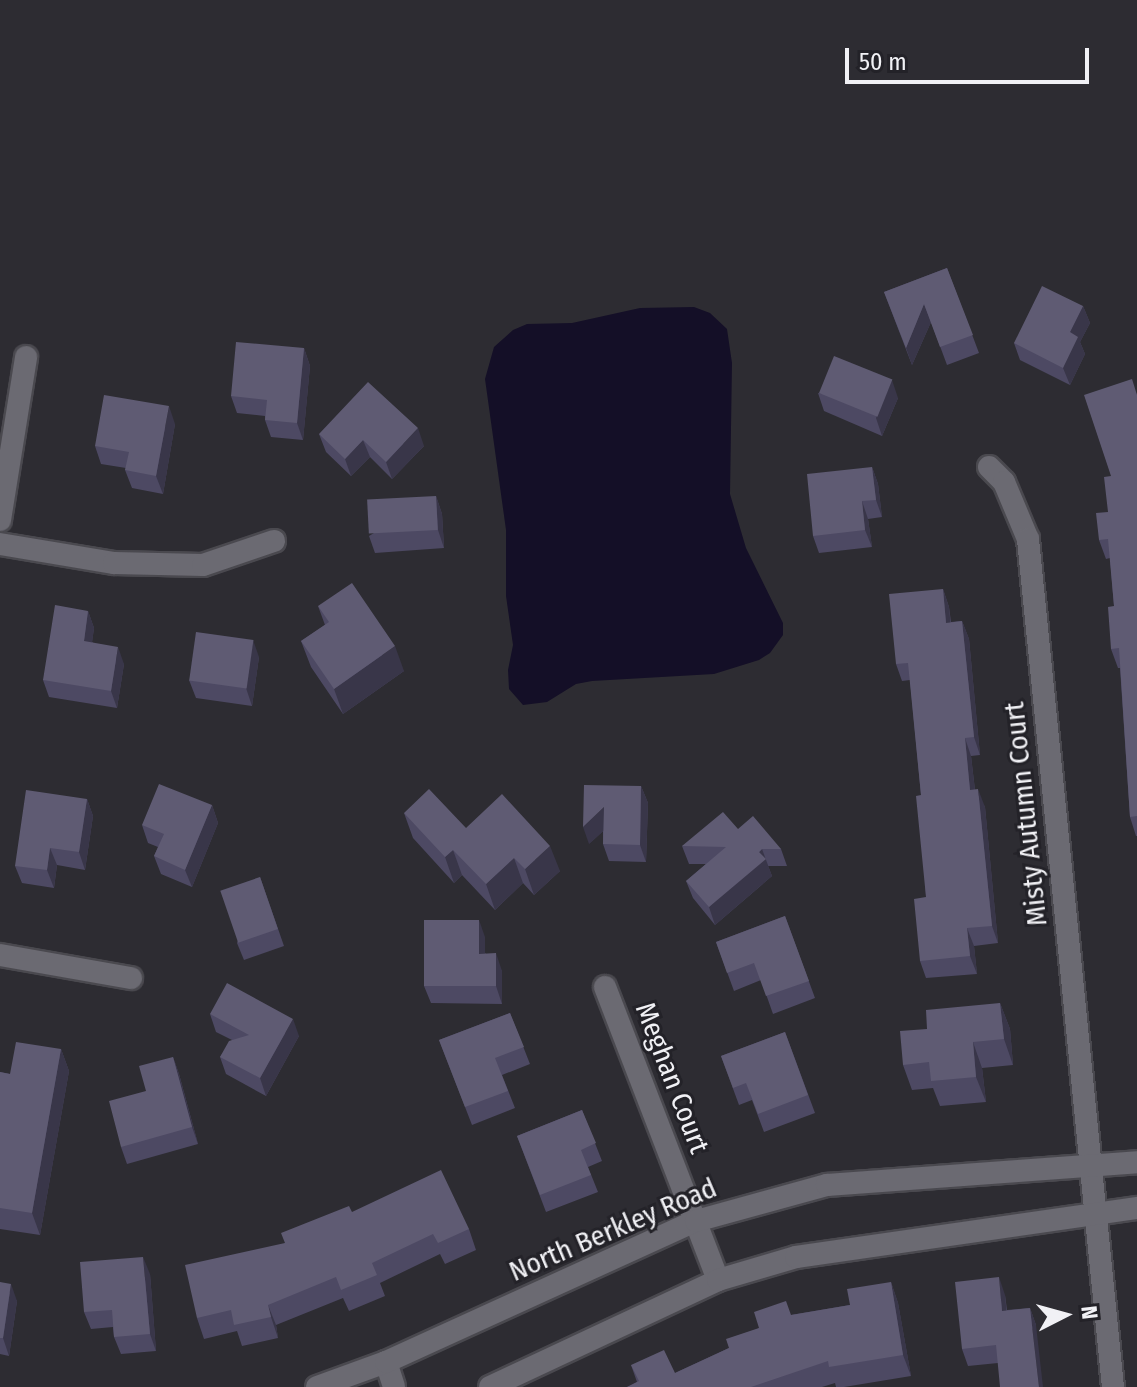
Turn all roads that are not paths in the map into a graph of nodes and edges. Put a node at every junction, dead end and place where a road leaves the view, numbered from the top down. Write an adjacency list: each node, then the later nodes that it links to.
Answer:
1 (26, 357): 3 (street)
2 (989, 467): 10 (street, Misty Autumn Court)
3 (0, 520)
4 (274, 541): 5 (street)
5 (0, 544)
6 (0, 955): 7 (street)
7 (131, 978)
8 (605, 987): 13 (street, Meghan Court)
9 (1137, 1162): 10 (street, North Berkley Road)
10 (1093, 1165): 12 (street, Misty Autumn Court); 13 (street, North Berkley Road)
11 (1137, 1208): 12 (street)
12 (1097, 1212): 14 (street); 19 (street, Misty Autumn Court)
13 (696, 1221): 14 (street, Meghan Court); 15 (street, North Berkley Road)
14 (718, 1280): 18 (street)
15 (386, 1362): 16 (street, North Berkley Road); 17 (street)
16 (317, 1387)
17 (394, 1387)
18 (490, 1387)
19 (1113, 1387)

